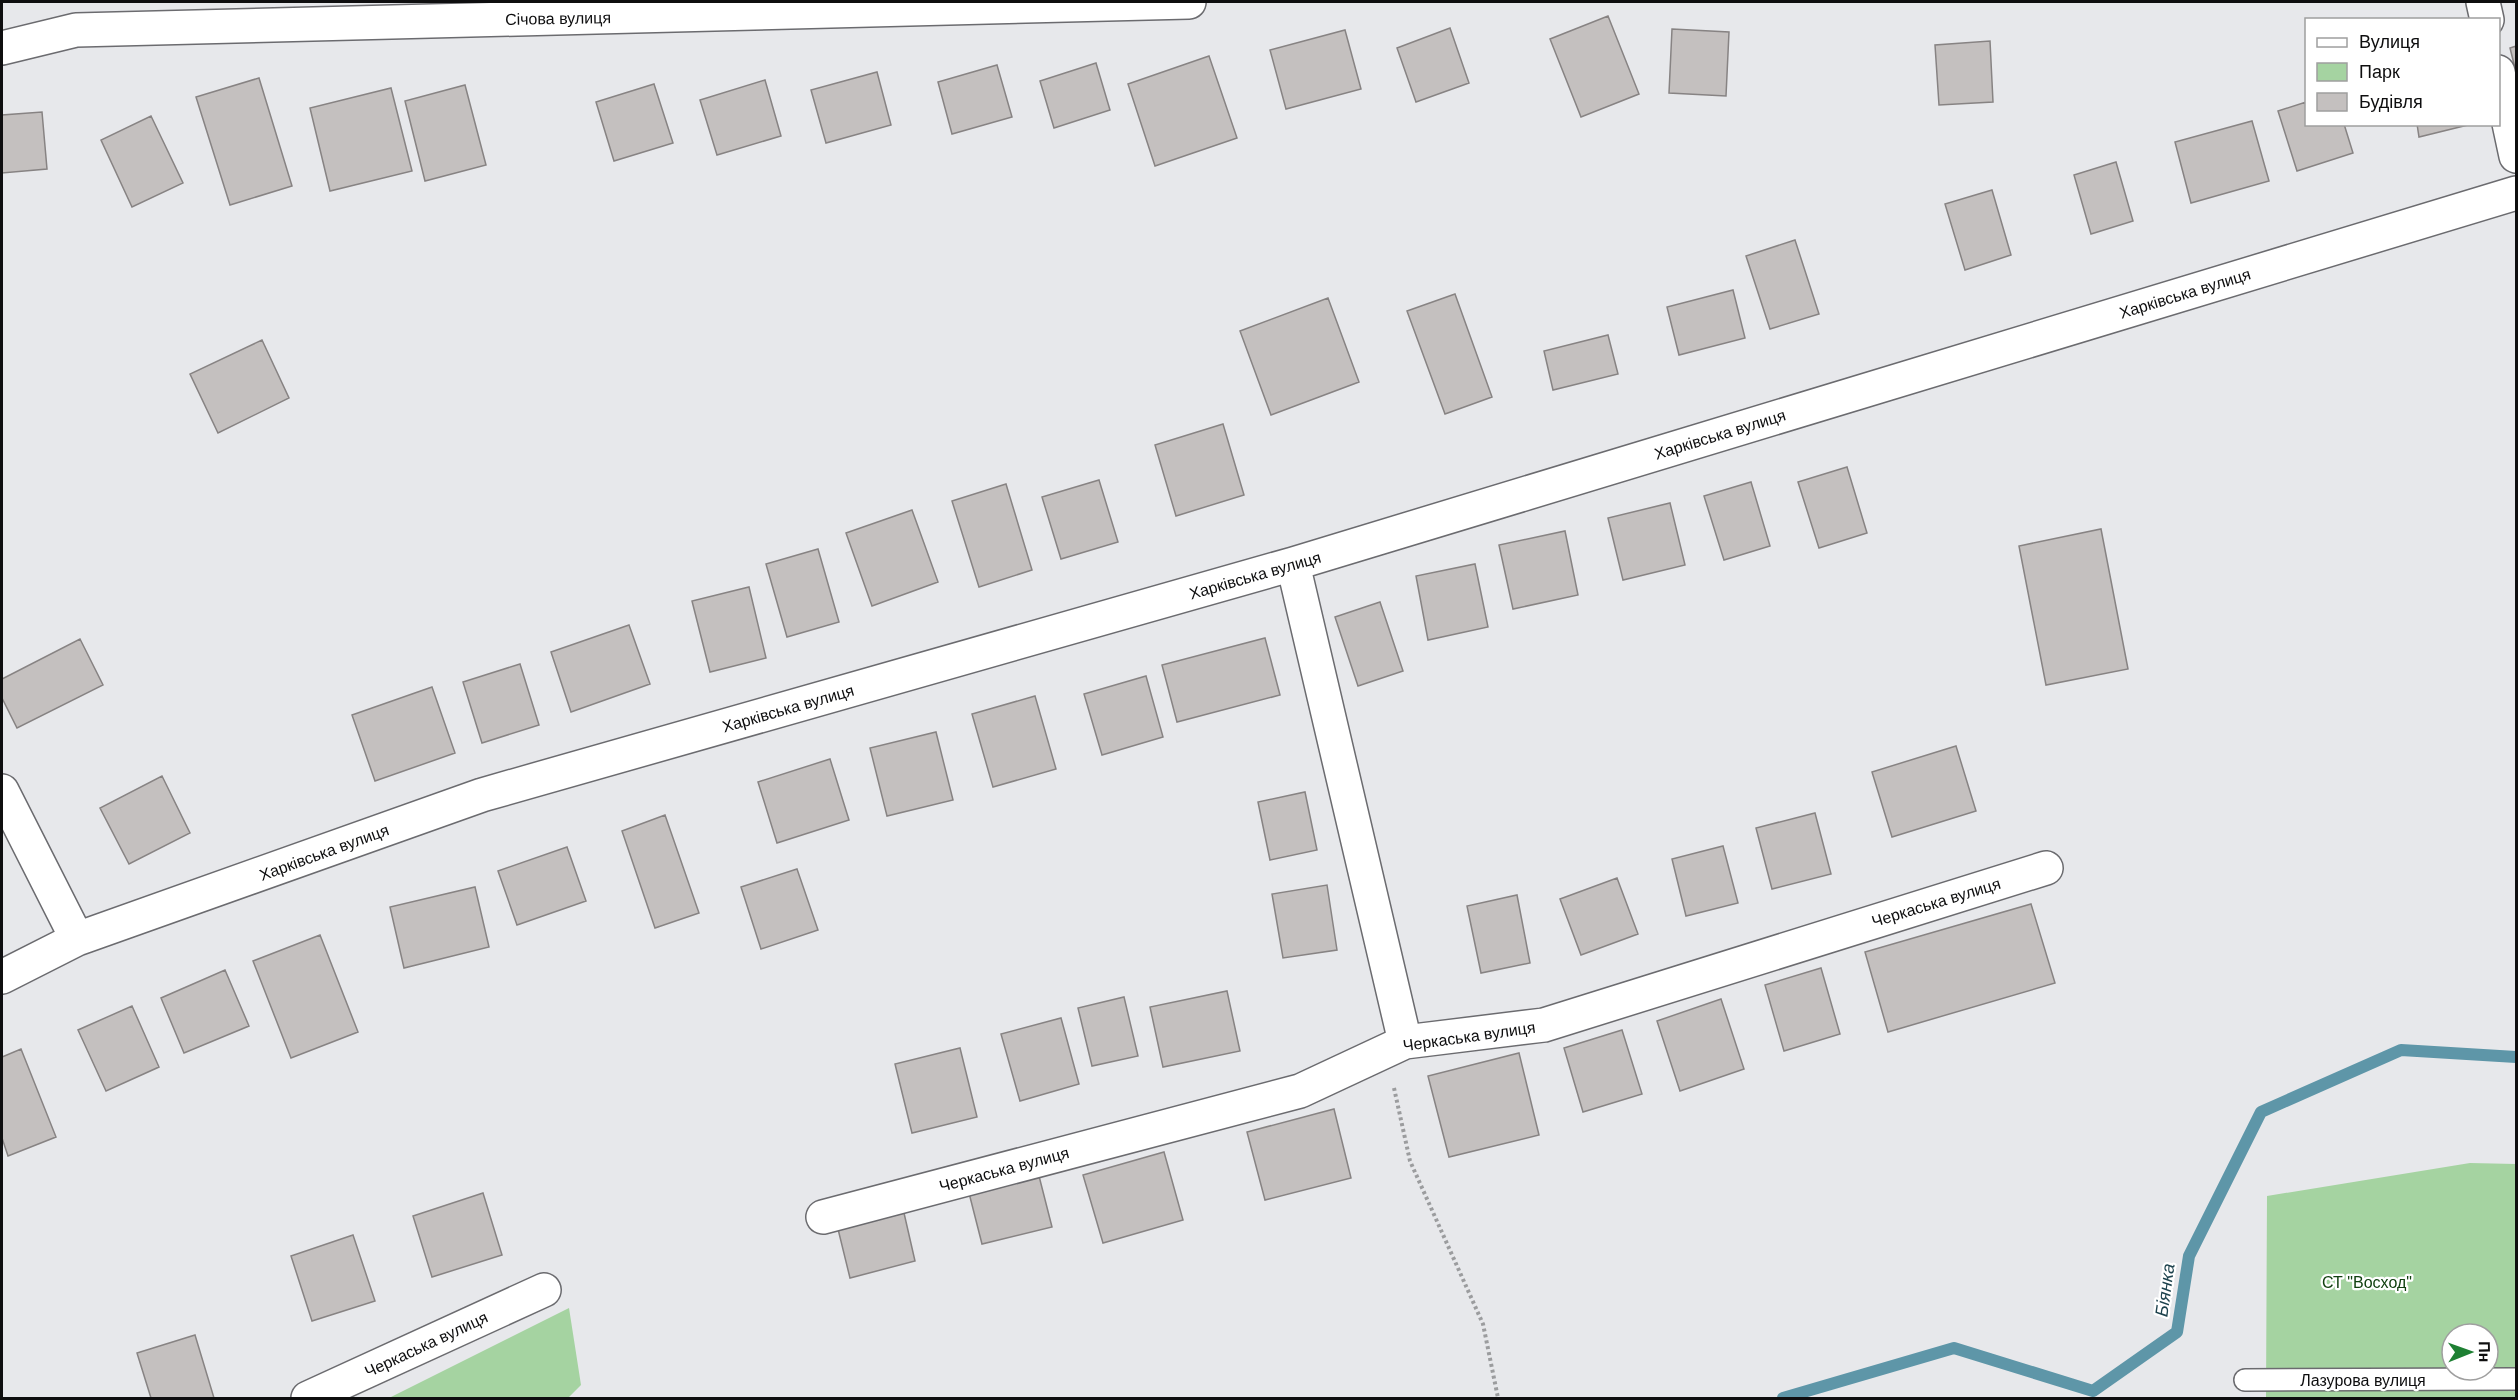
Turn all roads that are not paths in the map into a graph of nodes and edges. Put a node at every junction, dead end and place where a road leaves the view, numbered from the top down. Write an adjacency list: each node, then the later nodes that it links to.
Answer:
1 (1189, 2): 4 (street, Січова вулиця)
2 (2483, 2): 3 (street)
3 (2487, 18)
4 (2, 48)
5 (2500, 77): 6 (street)
6 (2517, 156)
7 (2517, 193): 8 (street, Харківська вулиця)
8 (1293, 564): 11 (street, Харківська вулиця); 13 (street)
9 (2, 791): 11 (street)
10 (2046, 868): 13 (street, Черкаська вулиця)
11 (77, 939): 12 (street, Харківська вулиця)
12 (2, 977)
13 (1405, 1042): 14 (street, Черкаська вулиця)
14 (823, 1217)
15 (544, 1290): 18 (street, Черкаська вулиця)
16 (2517, 1379): 17 (lane, Лазурова вулиця)
17 (2245, 1380)
18 (308, 1398)

